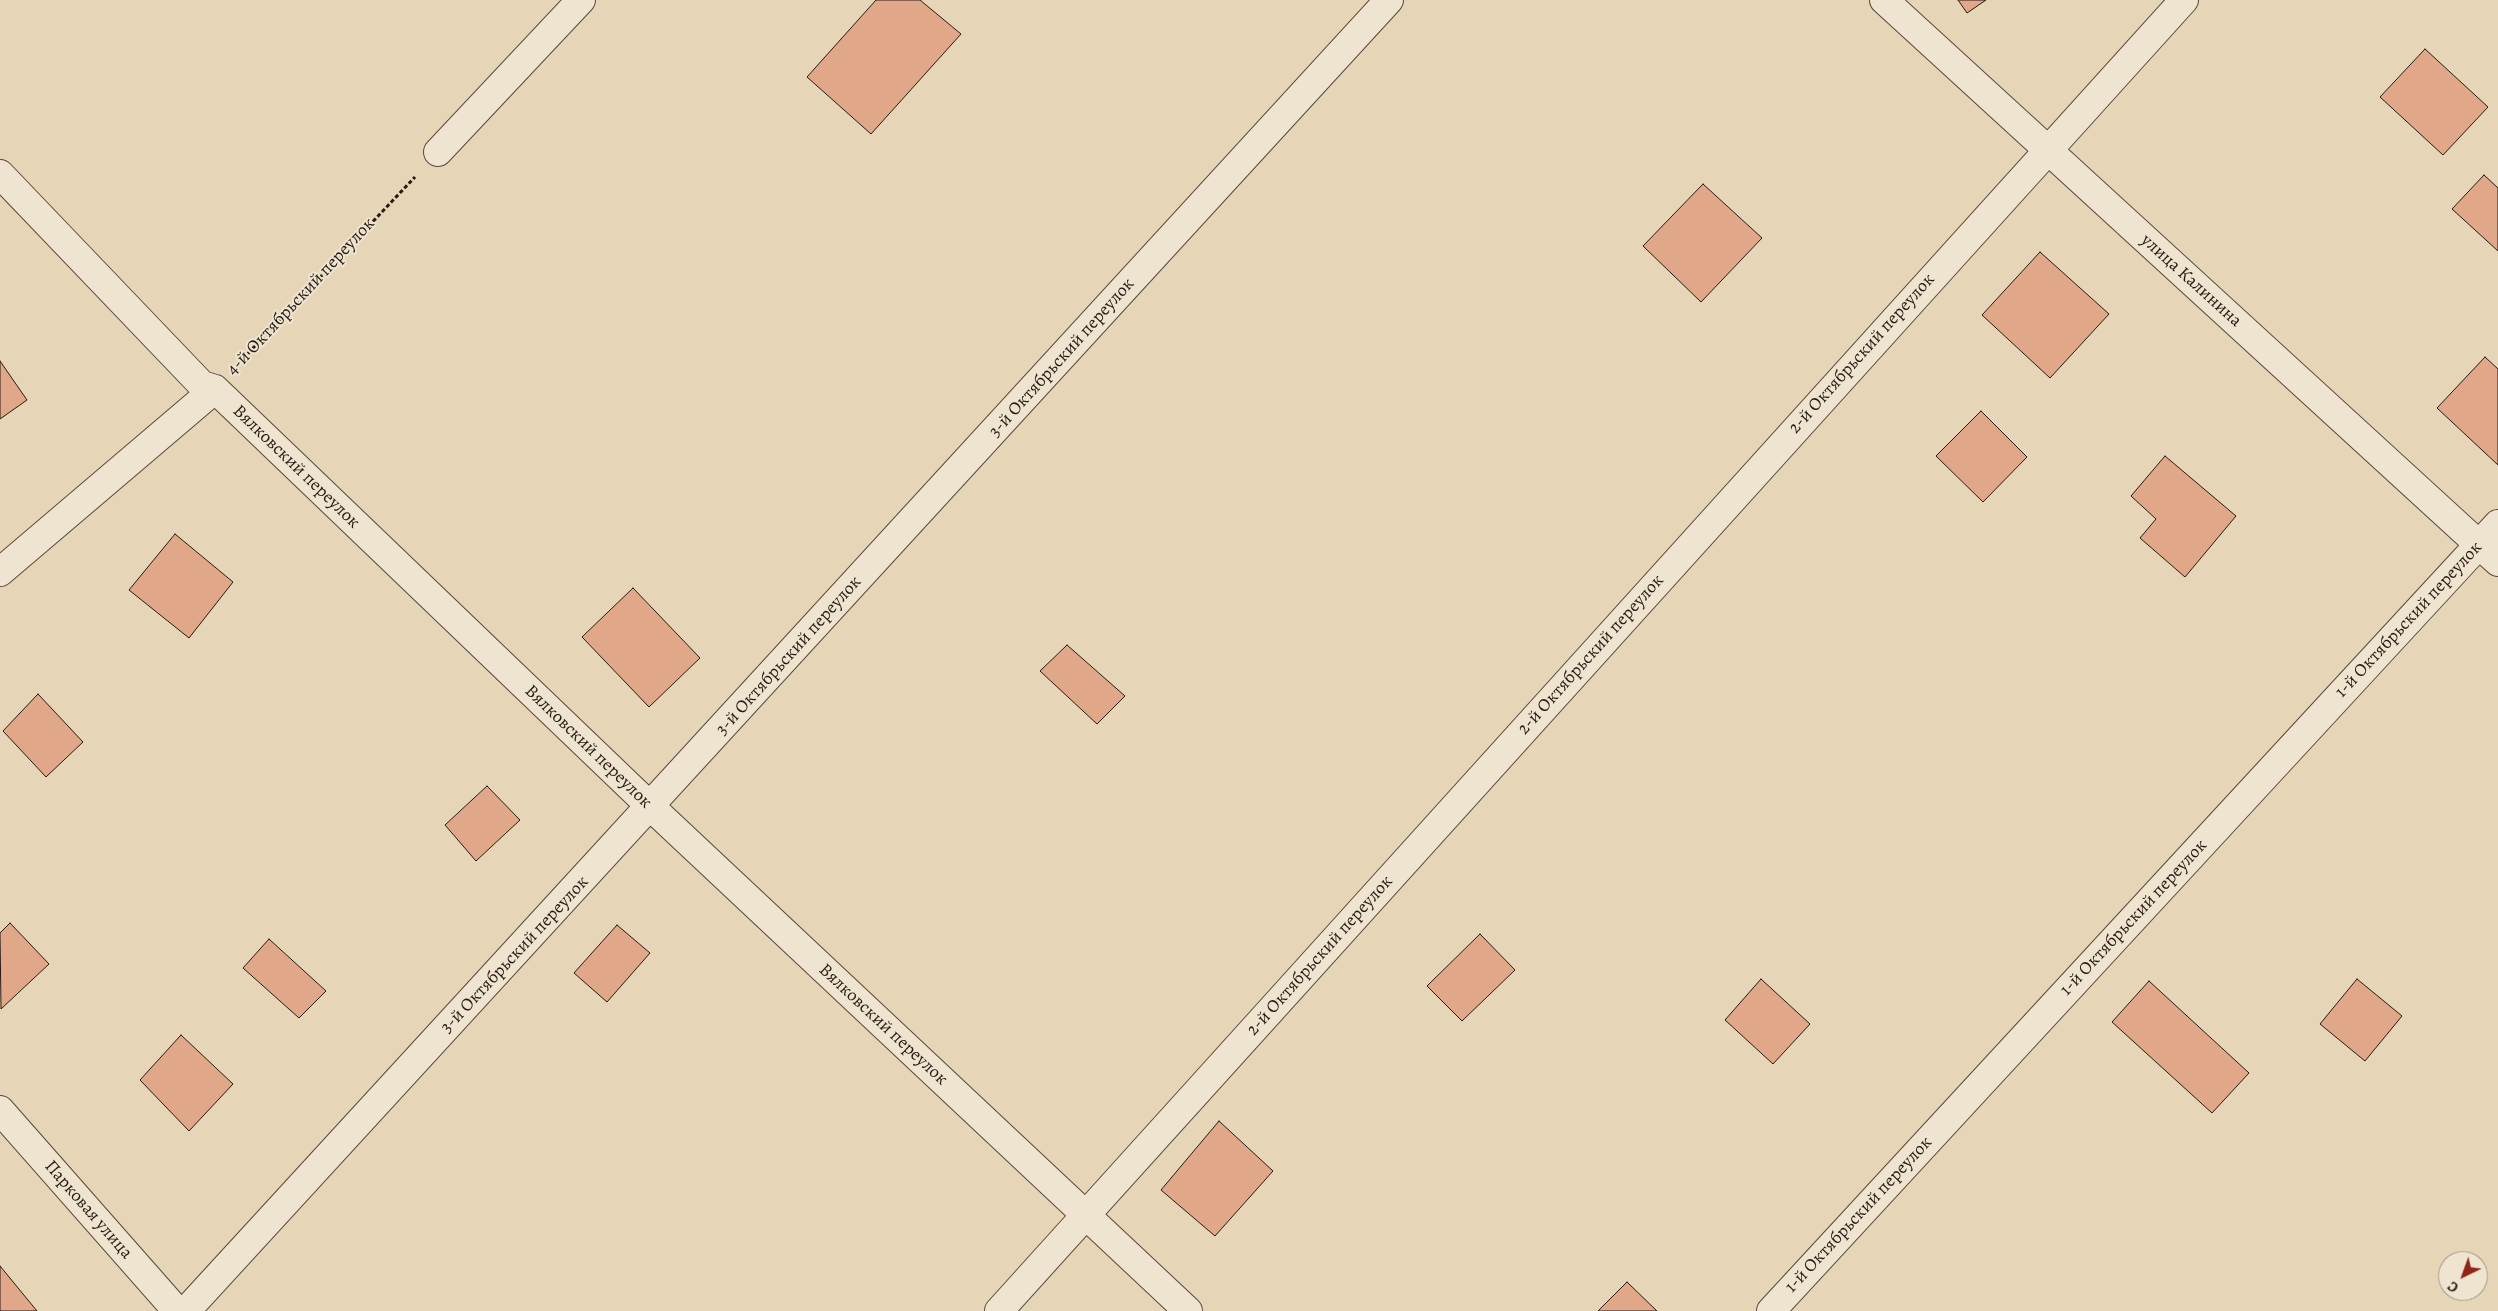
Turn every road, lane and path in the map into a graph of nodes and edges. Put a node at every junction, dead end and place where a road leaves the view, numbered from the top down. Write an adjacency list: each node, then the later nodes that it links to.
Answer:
1 (581, 0): 6 (street)
2 (1390, 0): 13 (street, 3-й Октябрьский переулок)
3 (1884, 0): 5 (street, улица Калинина)
4 (2184, 0): 5 (street, 2-й Октябрьский переулок)
5 (2047, 150): 11 (street, улица Калинина); 15 (street, 2-й Октябрьский переулок)
6 (438, 152): 9 (path, 4-й Октябрьский переулок)
7 (0, 174): 8 (street, Вялковский переулок)
8 (11, 198): 9 (street, Вялковский переулок)
9 (215, 389): 12 (street, 4-й Октябрьский переулок); 13 (street, Вялковский переулок)
10 (2498, 524): 11 (street, 1-й Октябрьский переулок)
11 (2489, 554): 20 (street, 1-й Октябрьский переулок)
12 (0, 572)
13 (651, 807): 15 (street, Вялковский переулок); 17 (street, 3-й Октябрьский переулок)
14 (0, 1110): 16 (street, Парковая улица)
15 (1086, 1216): 18 (street, 2-й Октябрьский переулок); 19 (street, Вялковский переулок)
16 (176, 1311)
17 (186, 1311)
18 (999, 1311)
19 (1188, 1311)
20 (1771, 1311)

